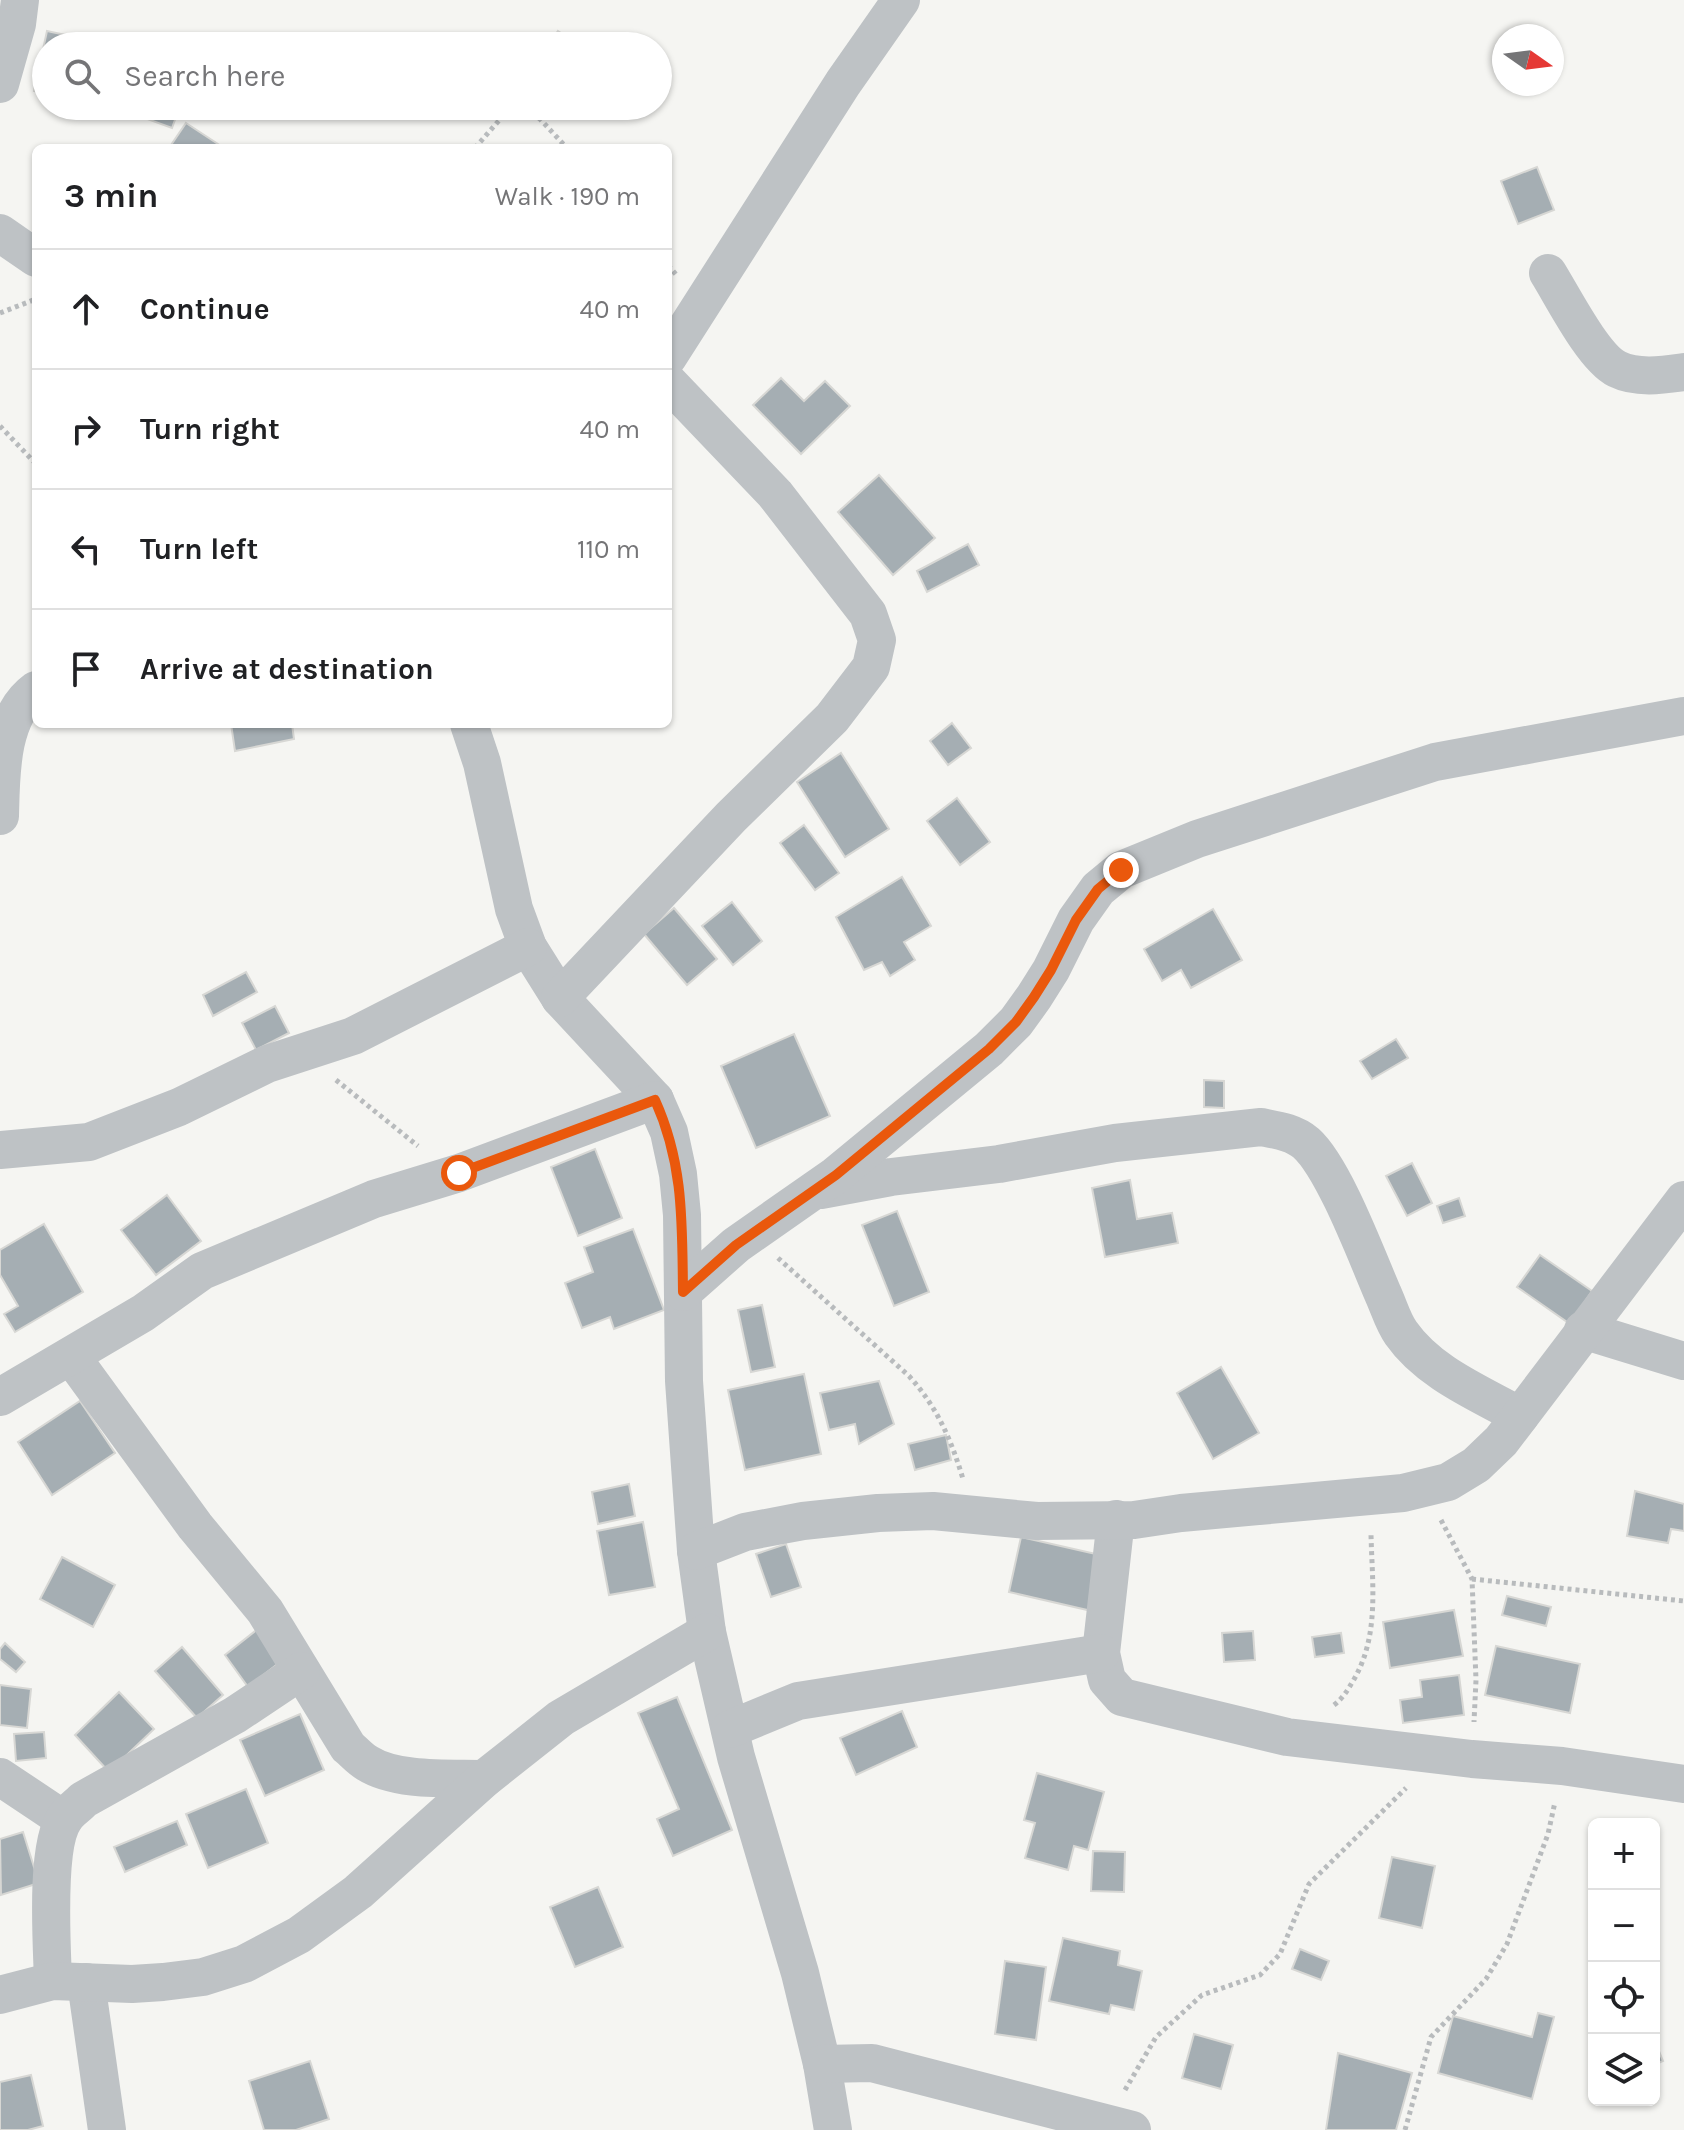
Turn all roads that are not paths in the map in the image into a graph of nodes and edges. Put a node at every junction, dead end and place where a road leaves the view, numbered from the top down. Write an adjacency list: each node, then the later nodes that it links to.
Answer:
1 (20, 0): 3 (street)
2 (901, 0): 7 (street)
3 (0, 84)
4 (0, 233): 5 (street)
5 (32, 255)
6 (1548, 273): 8 (street)
7 (672, 351)
8 (1684, 372)
9 (672, 386): 15 (street)
10 (32, 694): 13 (street)
11 (1684, 716): 18 (street)
12 (470, 728): 14 (street)
13 (0, 816)
14 (528, 947): 15 (street); 17 (street)
15 (560, 998): 16 (street)
16 (655, 1100): 20 (street); 22 (street)
17 (0, 1150)
18 (812, 1192): 20 (street); 25 (street)
19 (1684, 1200): 21 (street)
20 (683, 1292): 27 (street)
21 (1583, 1330): 23 (street); 25 (street)
22 (71, 1356): 24 (street); 30 (street)
23 (1684, 1361)
24 (0, 1397)
25 (1520, 1416): 26 (street)
26 (1116, 1519): 27 (street); 29 (street)
27 (696, 1551): 28 (street)
28 (707, 1632): 31 (street); 33 (street)
29 (1101, 1653): 31 (street); 34 (street)
30 (301, 1671): 33 (street); 35 (street)
31 (730, 1729): 38 (street)
32 (0, 1777): 35 (street)
33 (484, 1779): 36 (street)
34 (1684, 1784)
35 (63, 1819): 36 (street)
36 (69, 1981): 37 (street); 40 (street)
37 (0, 1995)
38 (822, 2064): 39 (street); 41 (street)
39 (1119, 2127)
40 (107, 2130)
41 (833, 2130)

